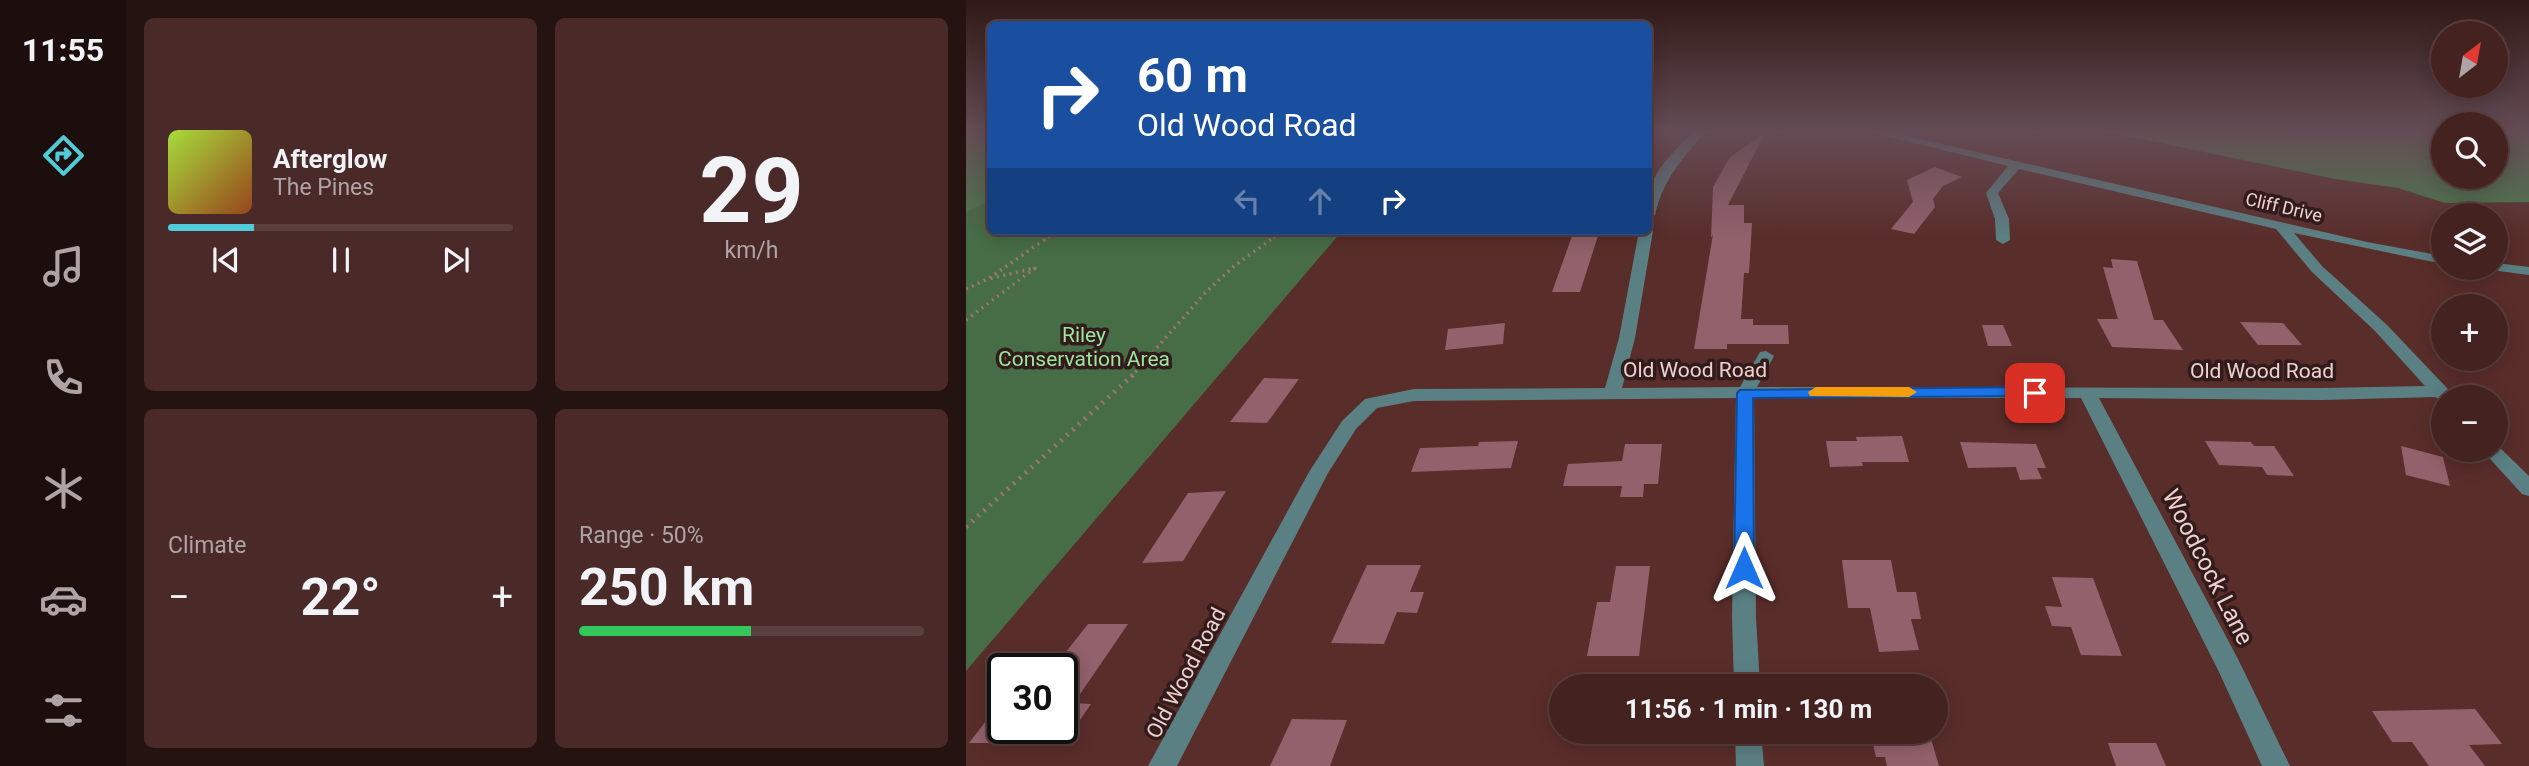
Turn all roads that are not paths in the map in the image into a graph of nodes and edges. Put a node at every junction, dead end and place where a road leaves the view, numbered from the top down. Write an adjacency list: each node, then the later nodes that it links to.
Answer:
1 (1668, 167): 4 (street)
2 (2015, 167): 7 (street)
3 (2024, 167): 5 (street, Cliff Drive)
4 (1652, 205)
5 (2281, 226): 8 (street, Cliff Drive); 12 (street)
6 (1645, 235): 13 (street)
7 (2003, 240)
8 (2431, 257)
9 (2508, 268): 10 (street)
10 (2529, 271)
11 (1766, 356): 14 (street)
12 (2434, 385)
13 (1612, 393): 14 (street, Old Wood Road); 21 (street, Old Wood Road)
14 (1745, 393): 15 (street, Old Wood Road); 19 (street)
15 (2088, 393): 16 (street, Old Wood Road); 23 (street, Woodcock Lane)
16 (2431, 394)
17 (2503, 462): 18 (street)
18 (2529, 489)
19 (1746, 674)
20 (1749, 744): 22 (street)
21 (1162, 766)
22 (1750, 766)
23 (2276, 766)

